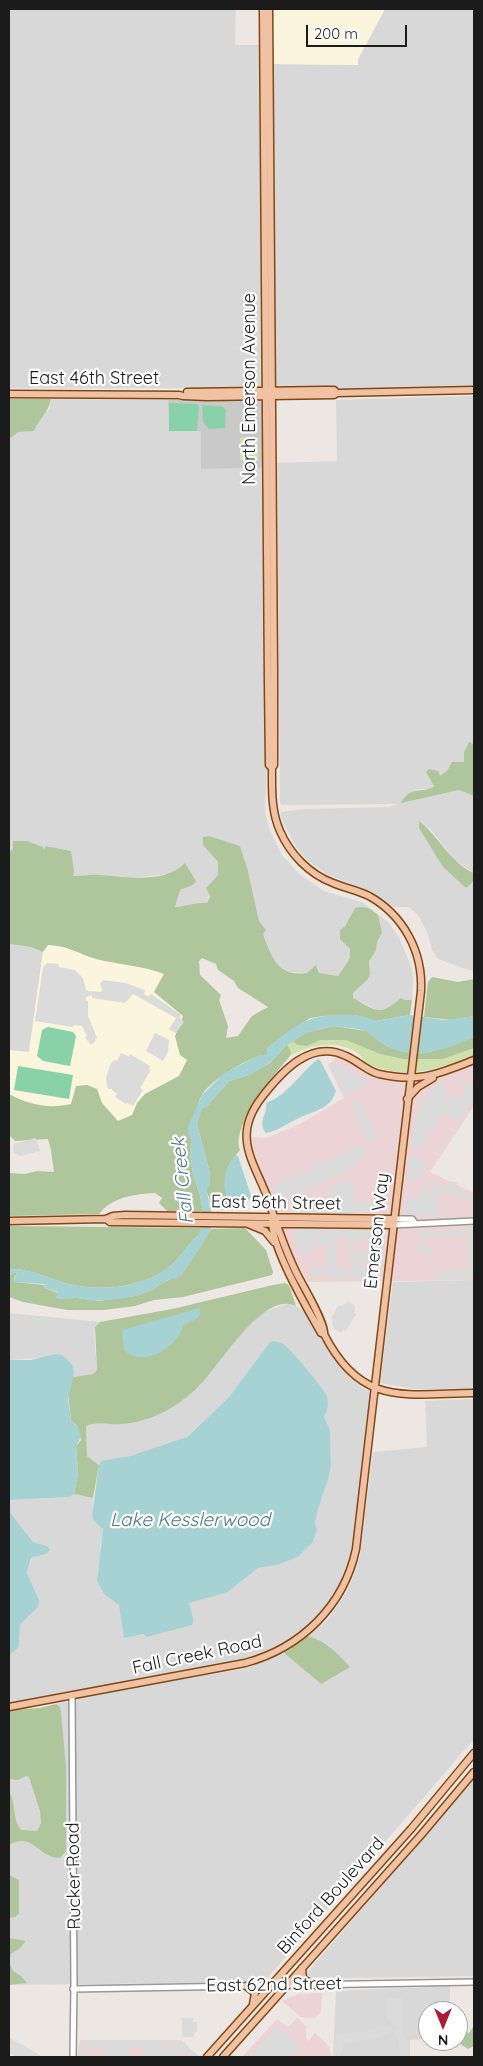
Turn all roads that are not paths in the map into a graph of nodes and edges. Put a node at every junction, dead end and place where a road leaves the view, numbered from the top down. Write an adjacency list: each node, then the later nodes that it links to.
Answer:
1 (262, 9): 5 (main road, North Emerson Avenue)
2 (269, 9): 5 (main road, North Emerson Avenue)
3 (474, 390): 5 (main road, East 46th Street)
4 (9, 394): 5 (main road, East 46th Street)
5 (268, 394): 8 (main road, North Emerson Avenue)
6 (474, 1060): 7 (main road)
7 (437, 1075): 8 (main road); 9 (main road)
8 (410, 1078): 9 (main road, Emerson Way); 12 (main road)
9 (407, 1099): 13 (main road, Emerson Way)
10 (223, 1219): 11 (main road, East 56th Street); 12 (main road, East 56th Street); 15 (main road, East 56th Street)
11 (9, 1221)
12 (273, 1221): 13 (main road, East 56th Street); 15 (main road, East 56th Street); 16 (main road); 17 (main road)
13 (393, 1222): 14 (street, East 56th Street); 18 (main road, Emerson Way)
14 (474, 1222)
15 (248, 1223): 16 (main road)
16 (277, 1245): 17 (main road)
17 (324, 1334): 18 (main road)
18 (375, 1388): 19 (main road); 20 (main road, Fall Creek Road)
19 (474, 1393)
20 (72, 1695): 21 (main road, Fall Creek Road); 30 (street, Rucker Road)
21 (9, 1708)
22 (474, 1753): 26 (main road, Binford Boulevard)
23 (474, 1772): 24 (main road, Binford Boulevard)
24 (302, 1968): 27 (main road, Binford Boulevard); 28 (main road)
25 (474, 1982): 28 (street, East 62nd Street)
26 (271, 1985): 27 (street, East 62nd Street); 29 (street, East 62nd Street); 31 (main road, Binford Boulevard)
27 (287, 1985): 28 (street, East 62nd Street); 34 (main road, Binford Boulevard)
28 (315, 1985)
29 (246, 1986): 30 (street, East 62nd Street); 31 (main road)
30 (73, 1989): 32 (street, Rucker Road)
31 (251, 2008): 33 (main road, Binford Boulevard)
32 (72, 2057)
33 (207, 2057)
34 (223, 2057)

